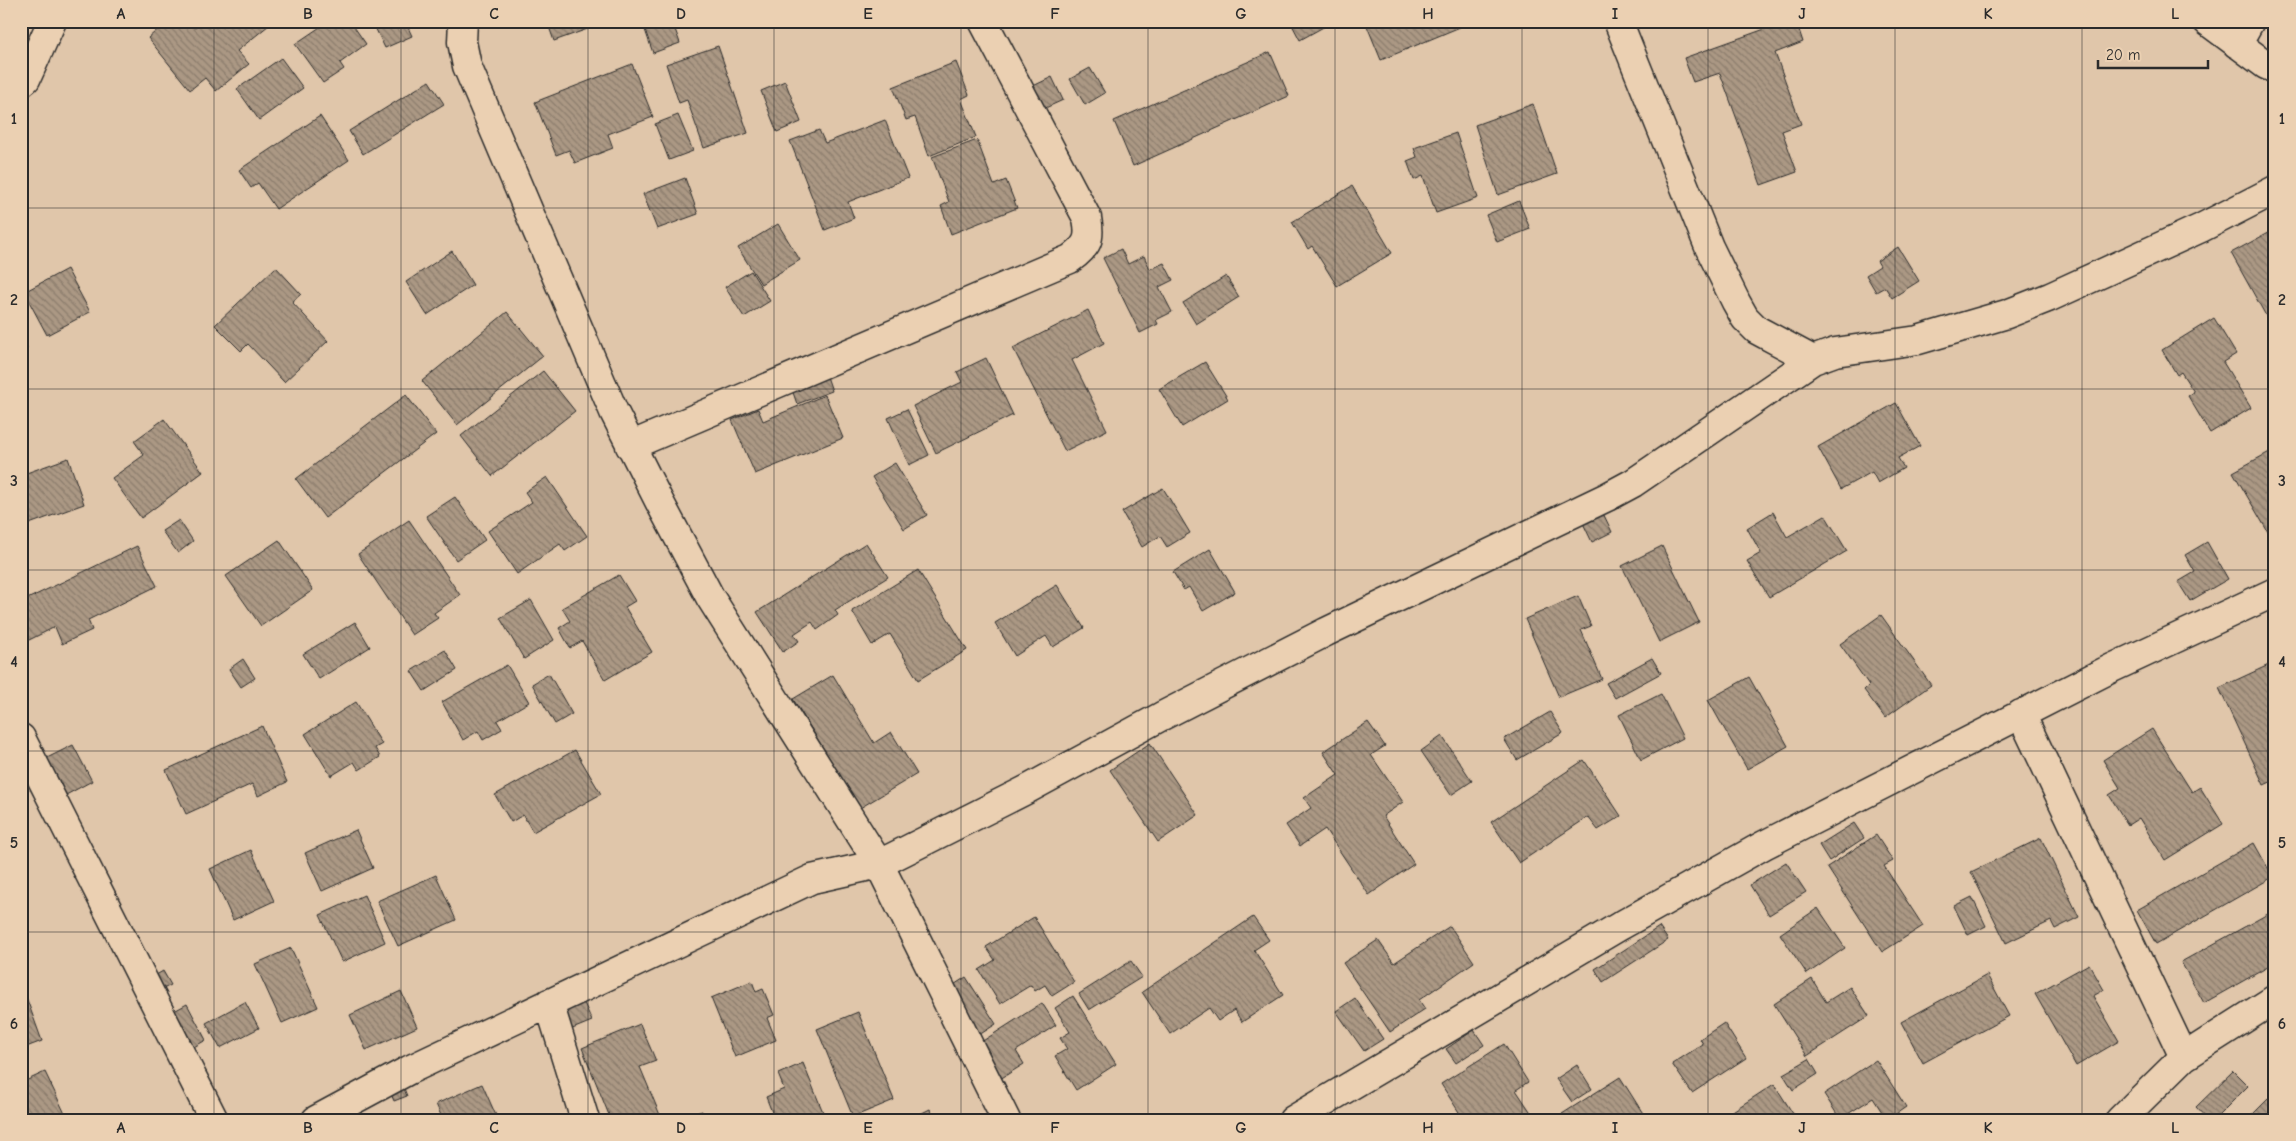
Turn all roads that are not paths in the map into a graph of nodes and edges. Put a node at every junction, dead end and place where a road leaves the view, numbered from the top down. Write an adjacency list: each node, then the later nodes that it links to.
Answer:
1 (52, 21): 8 (street)
2 (463, 21): 11 (street)
3 (983, 21): 11 (street)
4 (1618, 21): 10 (street)
5 (2207, 21): 6 (street)
6 (2244, 33): 7 (street)
7 (2275, 69)
8 (21, 83)
9 (2275, 190): 10 (street)
10 (1813, 360): 15 (street)
11 (630, 446): 15 (street)
12 (2275, 592): 13 (street)
13 (2021, 714): 18 (street); 23 (street)
14 (21, 738): 19 (street)
15 (879, 864): 17 (street); 22 (street)
16 (2275, 999): 18 (street)
17 (549, 1004): 20 (street); 21 (street)
18 (2184, 1057): 24 (street)
19 (214, 1120)
20 (316, 1120)
21 (585, 1120)
22 (1006, 1120)
23 (1293, 1120)
24 (2120, 1120)

